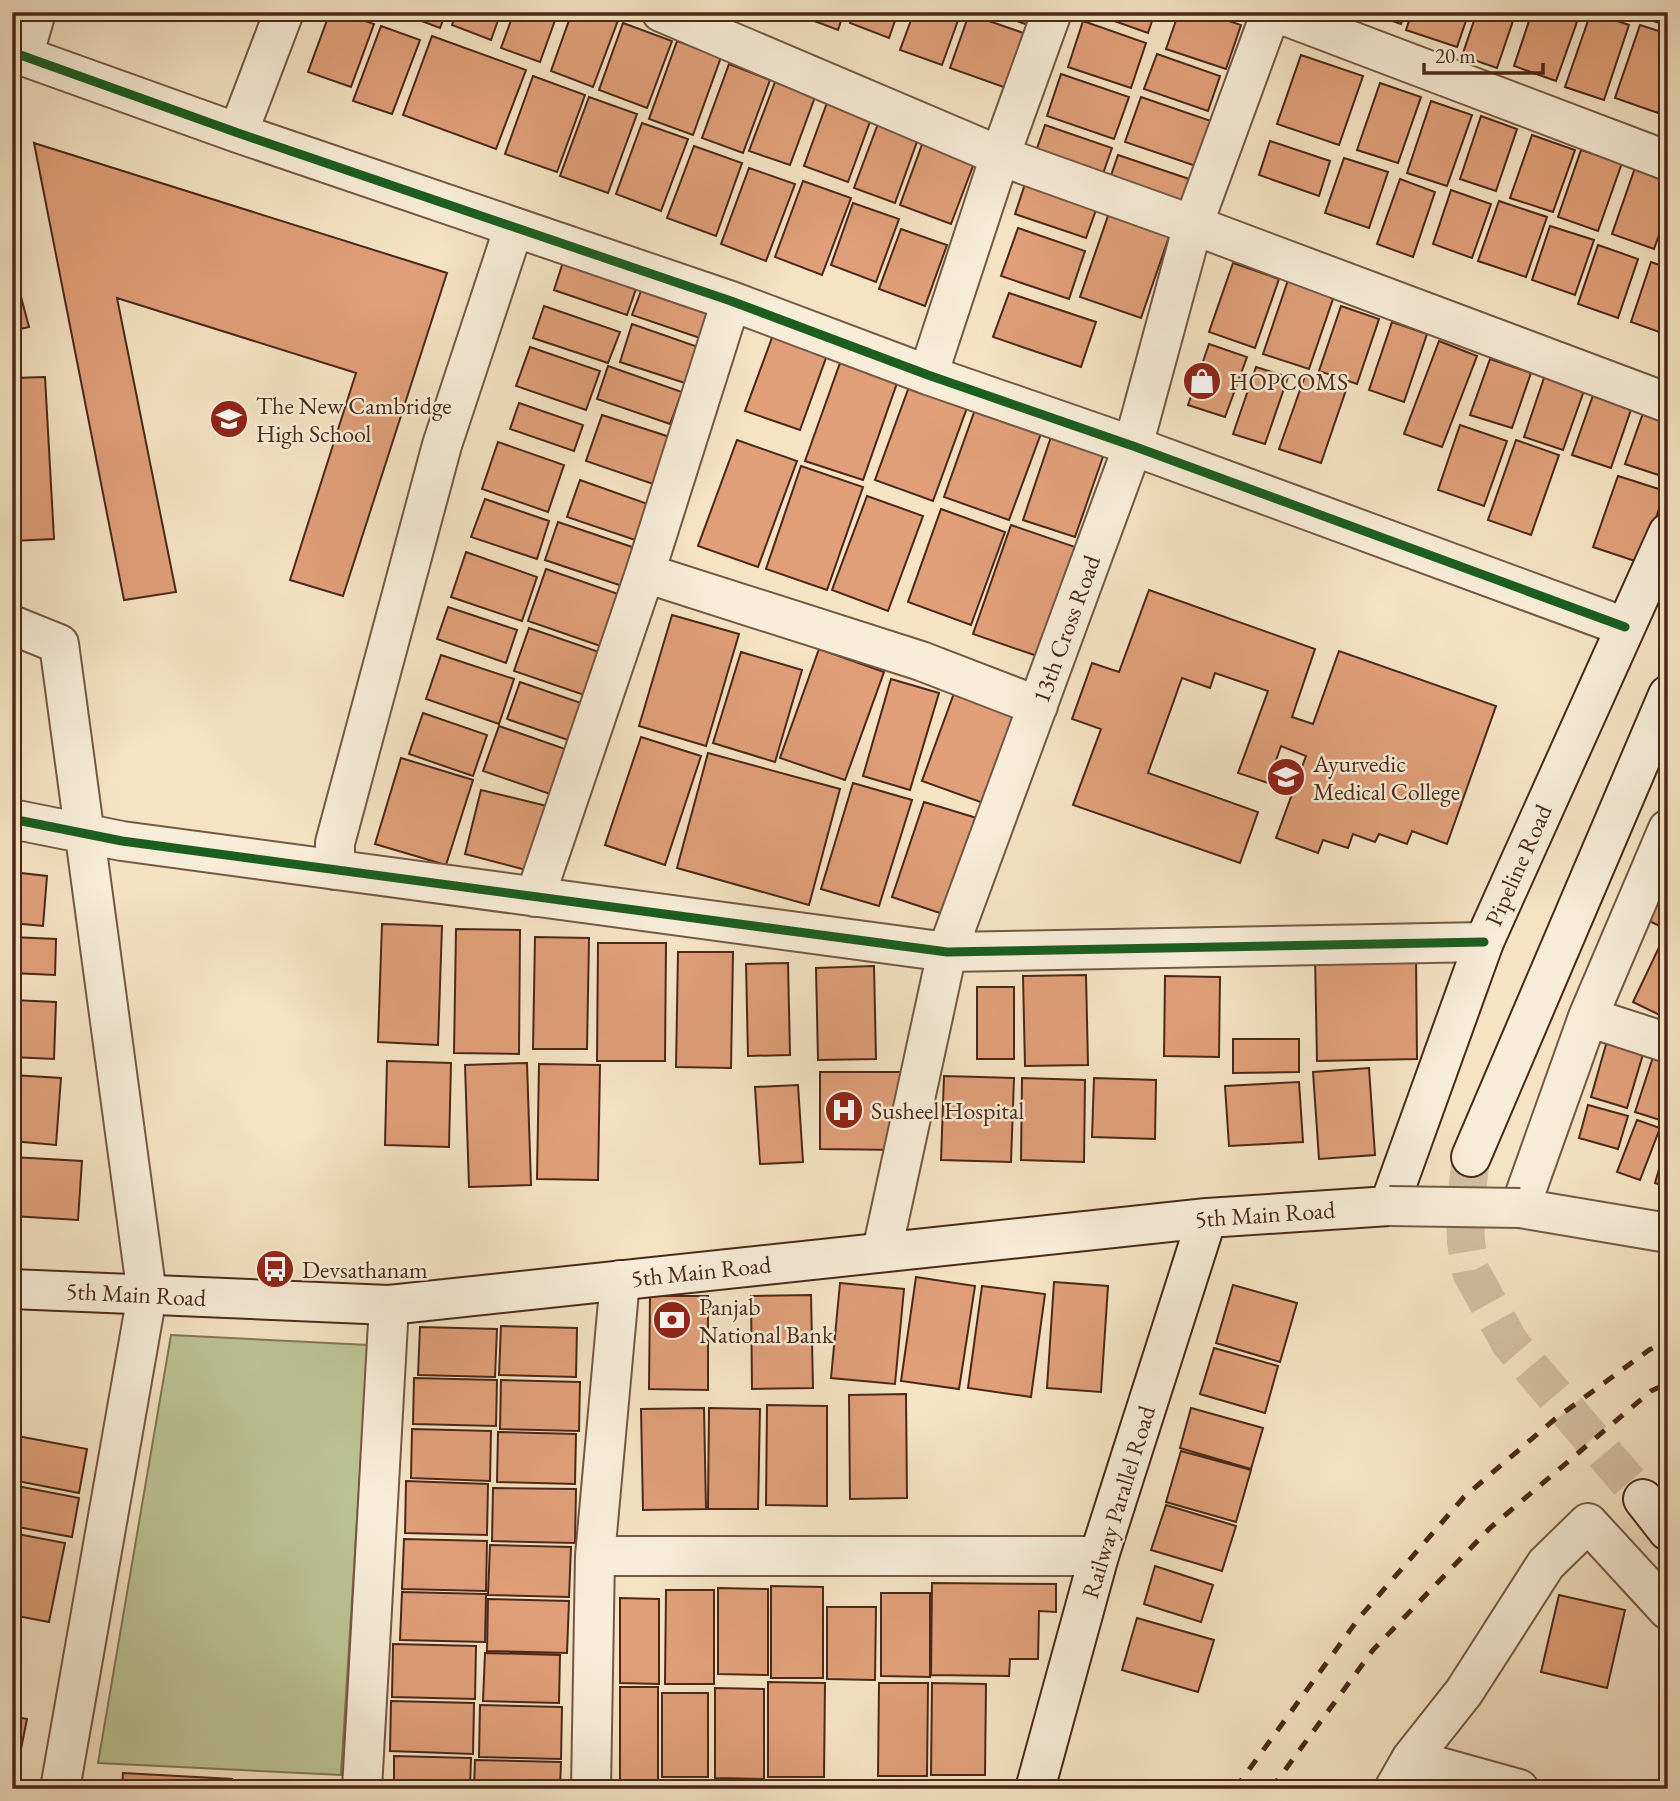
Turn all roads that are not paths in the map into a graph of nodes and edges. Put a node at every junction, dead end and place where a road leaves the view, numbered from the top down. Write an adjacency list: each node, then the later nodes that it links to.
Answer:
1 (36, 12): 6 (street)
2 (284, 12): 7 (street)
3 (661, 12): 8 (street)
4 (1052, 12): 8 (street)
5 (1273, 12): 9 (street); 10 (street, 13th Cross Road)
6 (18, 54): 7 (street)
7 (237, 133): 11 (street)
8 (1000, 156): 10 (street); 13 (street)
9 (1668, 161)
10 (1193, 225): 14 (street); 15 (street, 13th Cross Road)
11 (514, 227): 12 (street); 25 (street)
12 (731, 300): 13 (street); 17 (street)
13 (928, 375): 15 (street)
14 (1668, 403)
15 (1133, 446): 19 (street); 21 (street, 13th Cross Road)
16 (1668, 533): 19 (street, Pipeline Road)
17 (645, 573): 21 (street); 26 (street)
18 (12, 625): 24 (street)
19 (1626, 627): 27 (street, Pipeline Road)
20 (1668, 695): 31 (street)
21 (1038, 706): 28 (street, 13th Cross Road)
22 (12, 819): 24 (street)
23 (1668, 829): 29 (street)
24 (85, 834): 25 (street); 39 (street)
25 (335, 870): 26 (street)
26 (535, 897): 28 (street)
27 (1484, 942): 28 (street); 32 (street, Pipeline Road)
28 (947, 952): 36 (street, 13th Cross Road)
29 (1588, 1017): 30 (street); 33 (street)
30 (1668, 1043)
31 (1471, 1157)
32 (1389, 1206): 33 (street, 5th Main Road, bridge); 34 (street, 5th Main Road)
33 (1520, 1208): 35 (street, 5th Main Road)
34 (1207, 1218): 36 (street, 5th Main Road); 44 (street, Railway Parallel Road)
35 (1668, 1233)
36 (882, 1251): 37 (street, 5th Main Road)
37 (620, 1280): 40 (street, 5th Main Road); 43 (street)
38 (12, 1289): 39 (street, 5th Main Road)
39 (147, 1295): 40 (street, 5th Main Road); 47 (street)
40 (389, 1305): 48 (street)
41 (1643, 1499): 42 (street)
42 (1668, 1531)
43 (595, 1556): 44 (street); 49 (street)
44 (1099, 1556): 50 (street, Railway Parallel Road)
45 (1668, 1610): 46 (street)
46 (1403, 1774): 51 (street)
47 (60, 1789)
48 (362, 1789)
49 (591, 1789)
50 (1035, 1789)
51 (1519, 1789)

